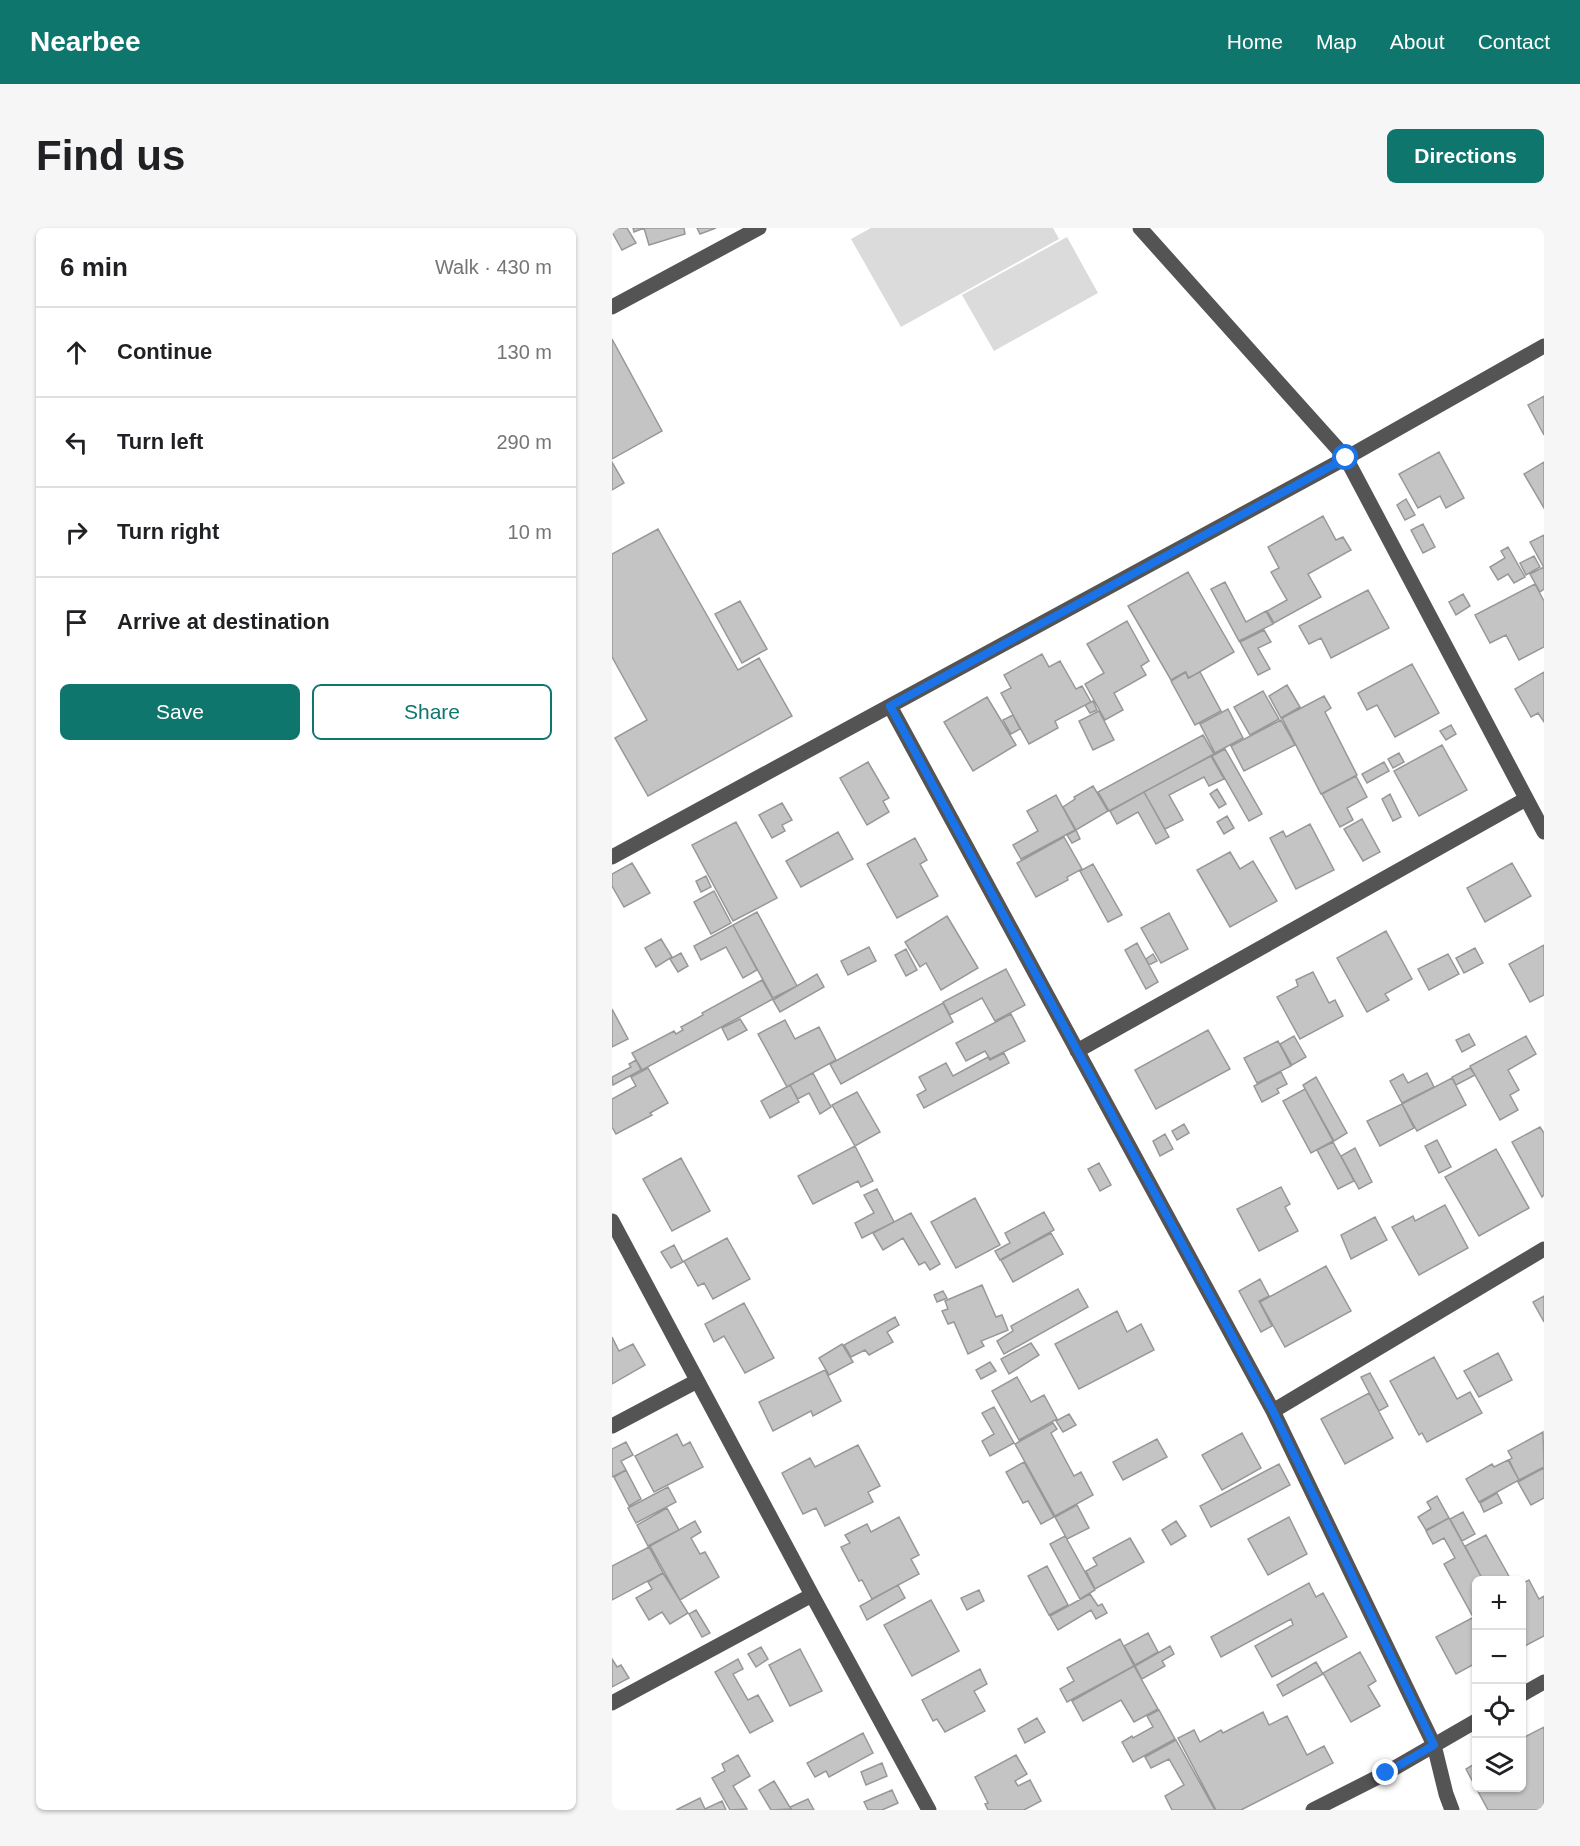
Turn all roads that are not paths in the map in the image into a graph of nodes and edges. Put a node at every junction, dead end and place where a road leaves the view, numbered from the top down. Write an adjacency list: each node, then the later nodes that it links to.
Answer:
1 (759, 228): 3 (street)
2 (1140, 228): 5 (street)
3 (612, 307)
4 (1544, 346): 5 (street)
5 (1346, 458): 6 (street); 7 (street)
6 (890, 706): 9 (street); 10 (street)
7 (1526, 799): 8 (street); 10 (street)
8 (1544, 832)
9 (612, 857)
10 (1077, 1051): 14 (street)
11 (612, 1221): 13 (street)
12 (1544, 1249): 14 (street)
13 (697, 1380): 15 (street); 16 (street)
14 (1273, 1411): 21 (street)
15 (612, 1426)
16 (812, 1595): 19 (street); 22 (street)
17 (1544, 1682): 18 (street)
18 (1526, 1692)
19 (612, 1703)
20 (1472, 1723): 21 (street)
21 (1434, 1745): 23 (street); 24 (street)
22 (929, 1810)
23 (1312, 1810)
24 (1452, 1810)

